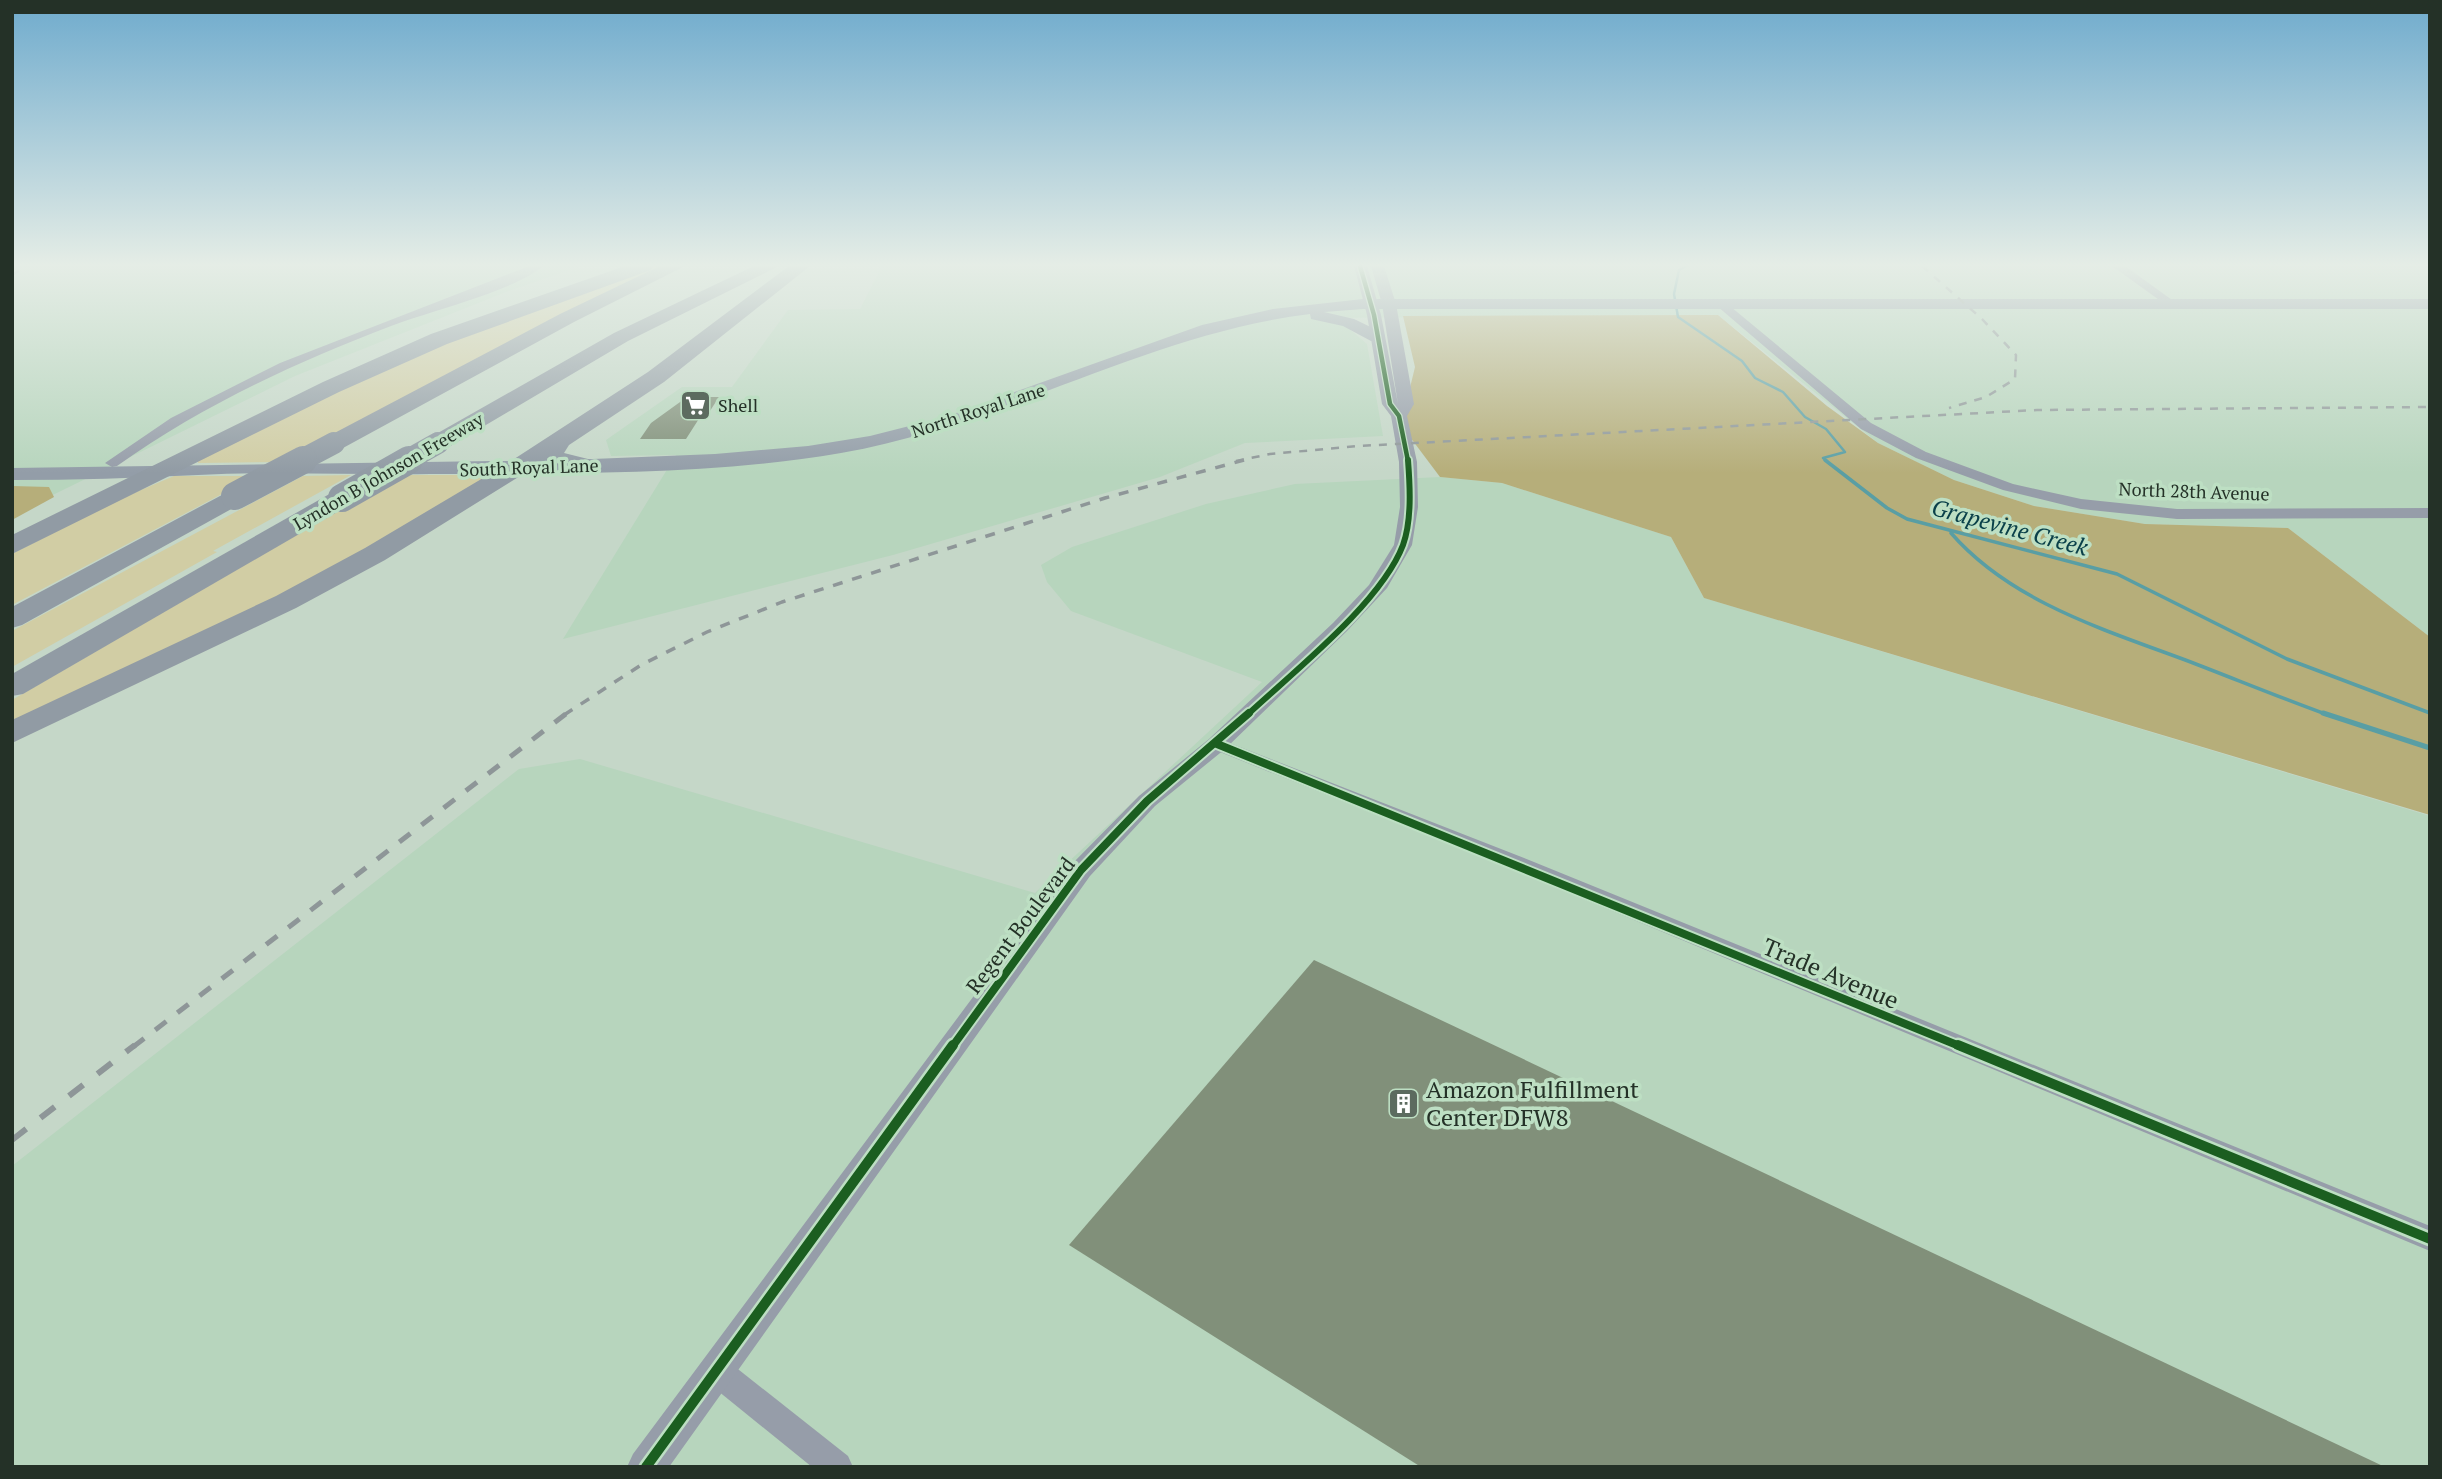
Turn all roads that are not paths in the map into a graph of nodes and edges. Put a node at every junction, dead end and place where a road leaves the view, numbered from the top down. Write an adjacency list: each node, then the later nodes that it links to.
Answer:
1 (358, 335): 18 (street)
2 (450, 335): 21 (highway)
3 (536, 335): 25 (highway, bridge)
4 (625, 335): 26 (highway, Lyndon B Johnson Freeway, bridge)
5 (711, 335): 16 (highway)
6 (1185, 335): 17 (main road, North Royal Lane)
7 (1374, 335): 11 (main road)
8 (1394, 335): 14 (street, Regent Boulevard)
9 (1762, 335): 13 (street)
10 (1769, 335): 12 (street)
11 (1377, 337): 14 (street, Regent Boulevard)
12 (1836, 385): 13 (street); 15 (street)
13 (1819, 386): 15 (street)
14 (1399, 416): 28 (street, Regent Boulevard)
15 (1886, 434): 23 (street, North 28th Avenue)
16 (559, 441): 20 (highway); 22 (highway)
17 (692, 462): 20 (main road, South Royal Lane)
18 (112, 463): 19 (main road, South Royal Lane); 21 (main road, South Royal Lane)
19 (14, 465): 21 (main road, South Royal Lane)
20 (587, 466): 22 (main road, South Royal Lane)
21 (175, 469): 22 (main road, South Royal Lane); 24 (highway)
22 (514, 470): 27 (highway)
23 (2430, 513)
24 (12, 546)
25 (12, 619)
26 (12, 687)
27 (12, 733)
28 (1217, 744): 29 (street, Trade Avenue); 30 (street, Regent Boulevard)
29 (2430, 1239)
30 (718, 1372): 31 (street, Regent Boulevard); 32 (street)
31 (646, 1467)
32 (837, 1467)

